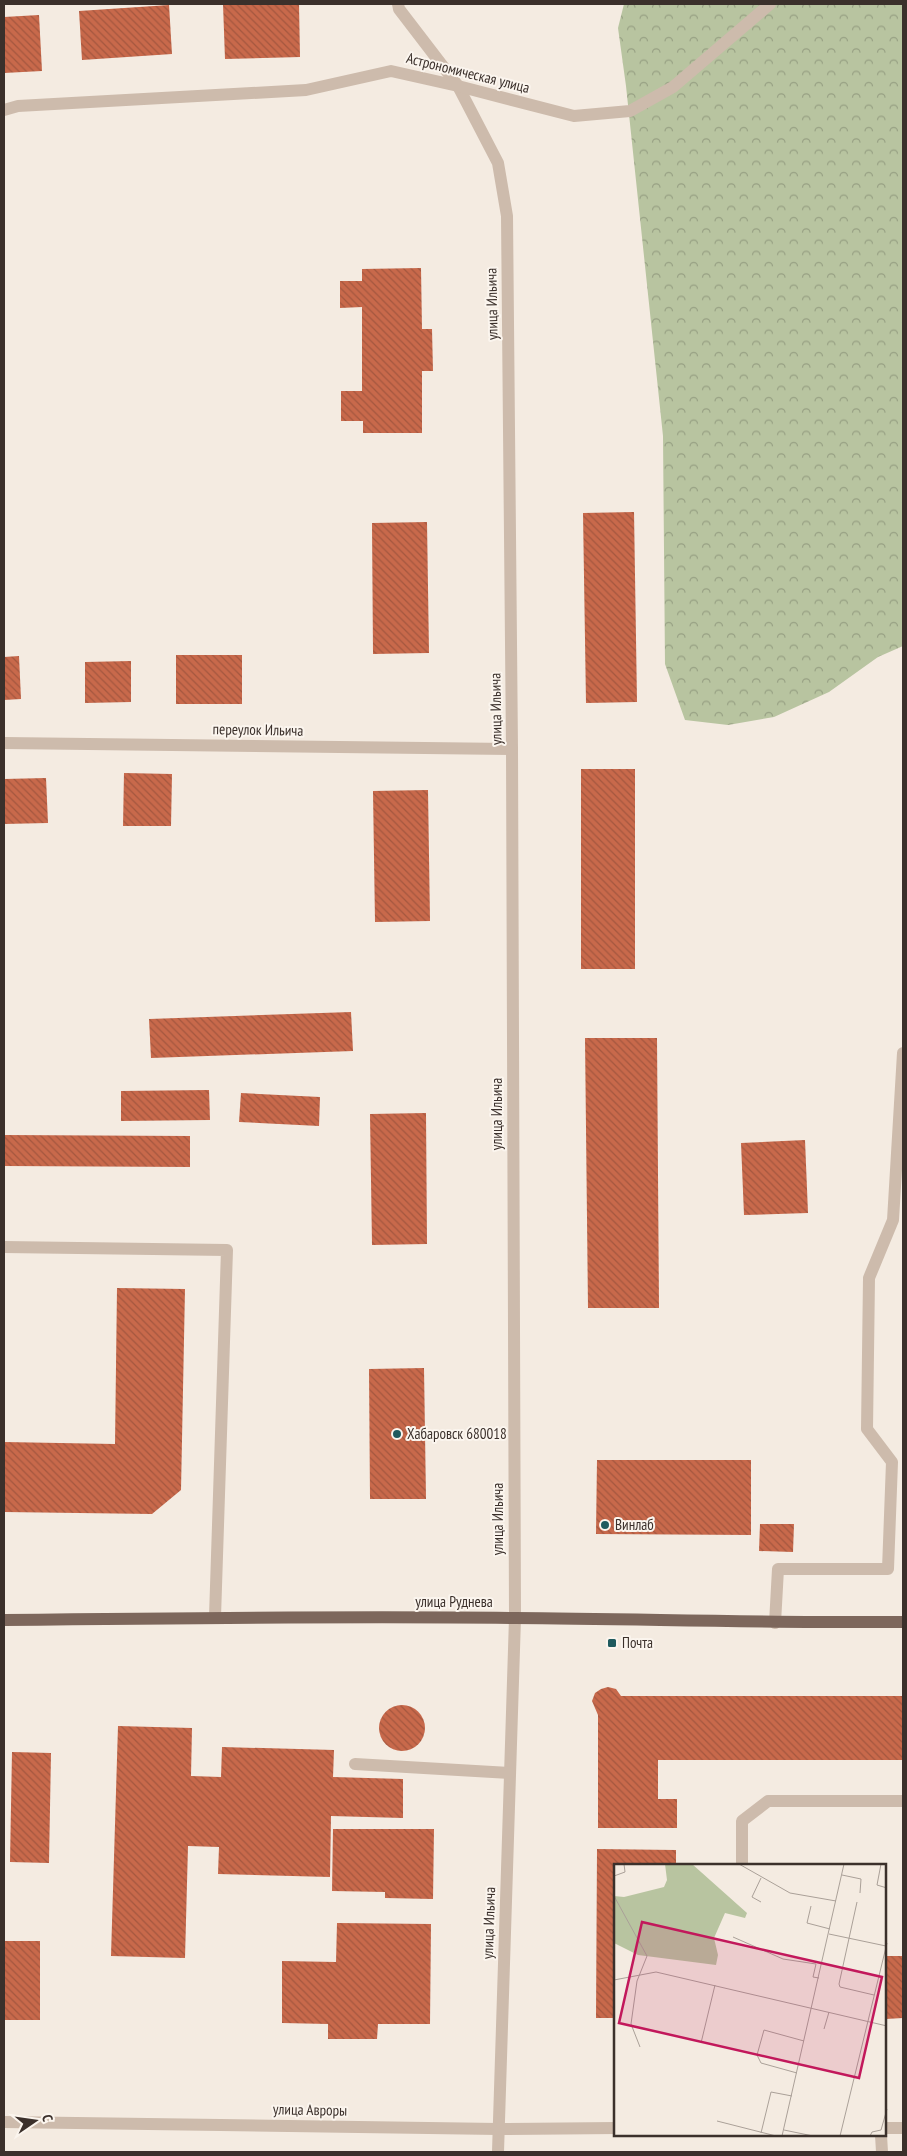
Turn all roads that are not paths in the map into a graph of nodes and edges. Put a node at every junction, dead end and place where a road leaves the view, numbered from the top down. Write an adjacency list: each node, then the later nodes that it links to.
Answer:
1 (398, 4): 3 (street, улица Ильича)
2 (770, 4): 3 (street, Астрономическая улица)
3 (458, 86): 4 (street, Астрономическая улица); 6 (street, улица Ильича)
4 (4, 110)
5 (4, 743): 6 (street, переулок Ильича)
6 (512, 749): 10 (street, улица Ильича)
7 (903, 1053): 13 (street)
8 (4, 1247): 9 (street)
9 (215, 1617): 10 (main road, улица Руднева); 11 (main road, улица Руднева)
10 (515, 1618): 13 (main road, улица Руднева); 15 (street, улица Ильича)
11 (4, 1620)
12 (903, 1622): 13 (main road, улица Руднева)
13 (775, 1623)
14 (355, 1764): 15 (street)
15 (510, 1773): 22 (street, улица Ильича)
16 (903, 1800): 17 (street)
17 (742, 1864)
18 (4, 2122): 22 (street, улица Авроры)
19 (614, 2128): 22 (street, улица Авроры)
20 (887, 2128): 21 (street)
21 (903, 2128)
22 (498, 2129): 24 (street, улица Ильича)
23 (881, 2136): 25 (street)
24 (498, 2152)
25 (882, 2152)

